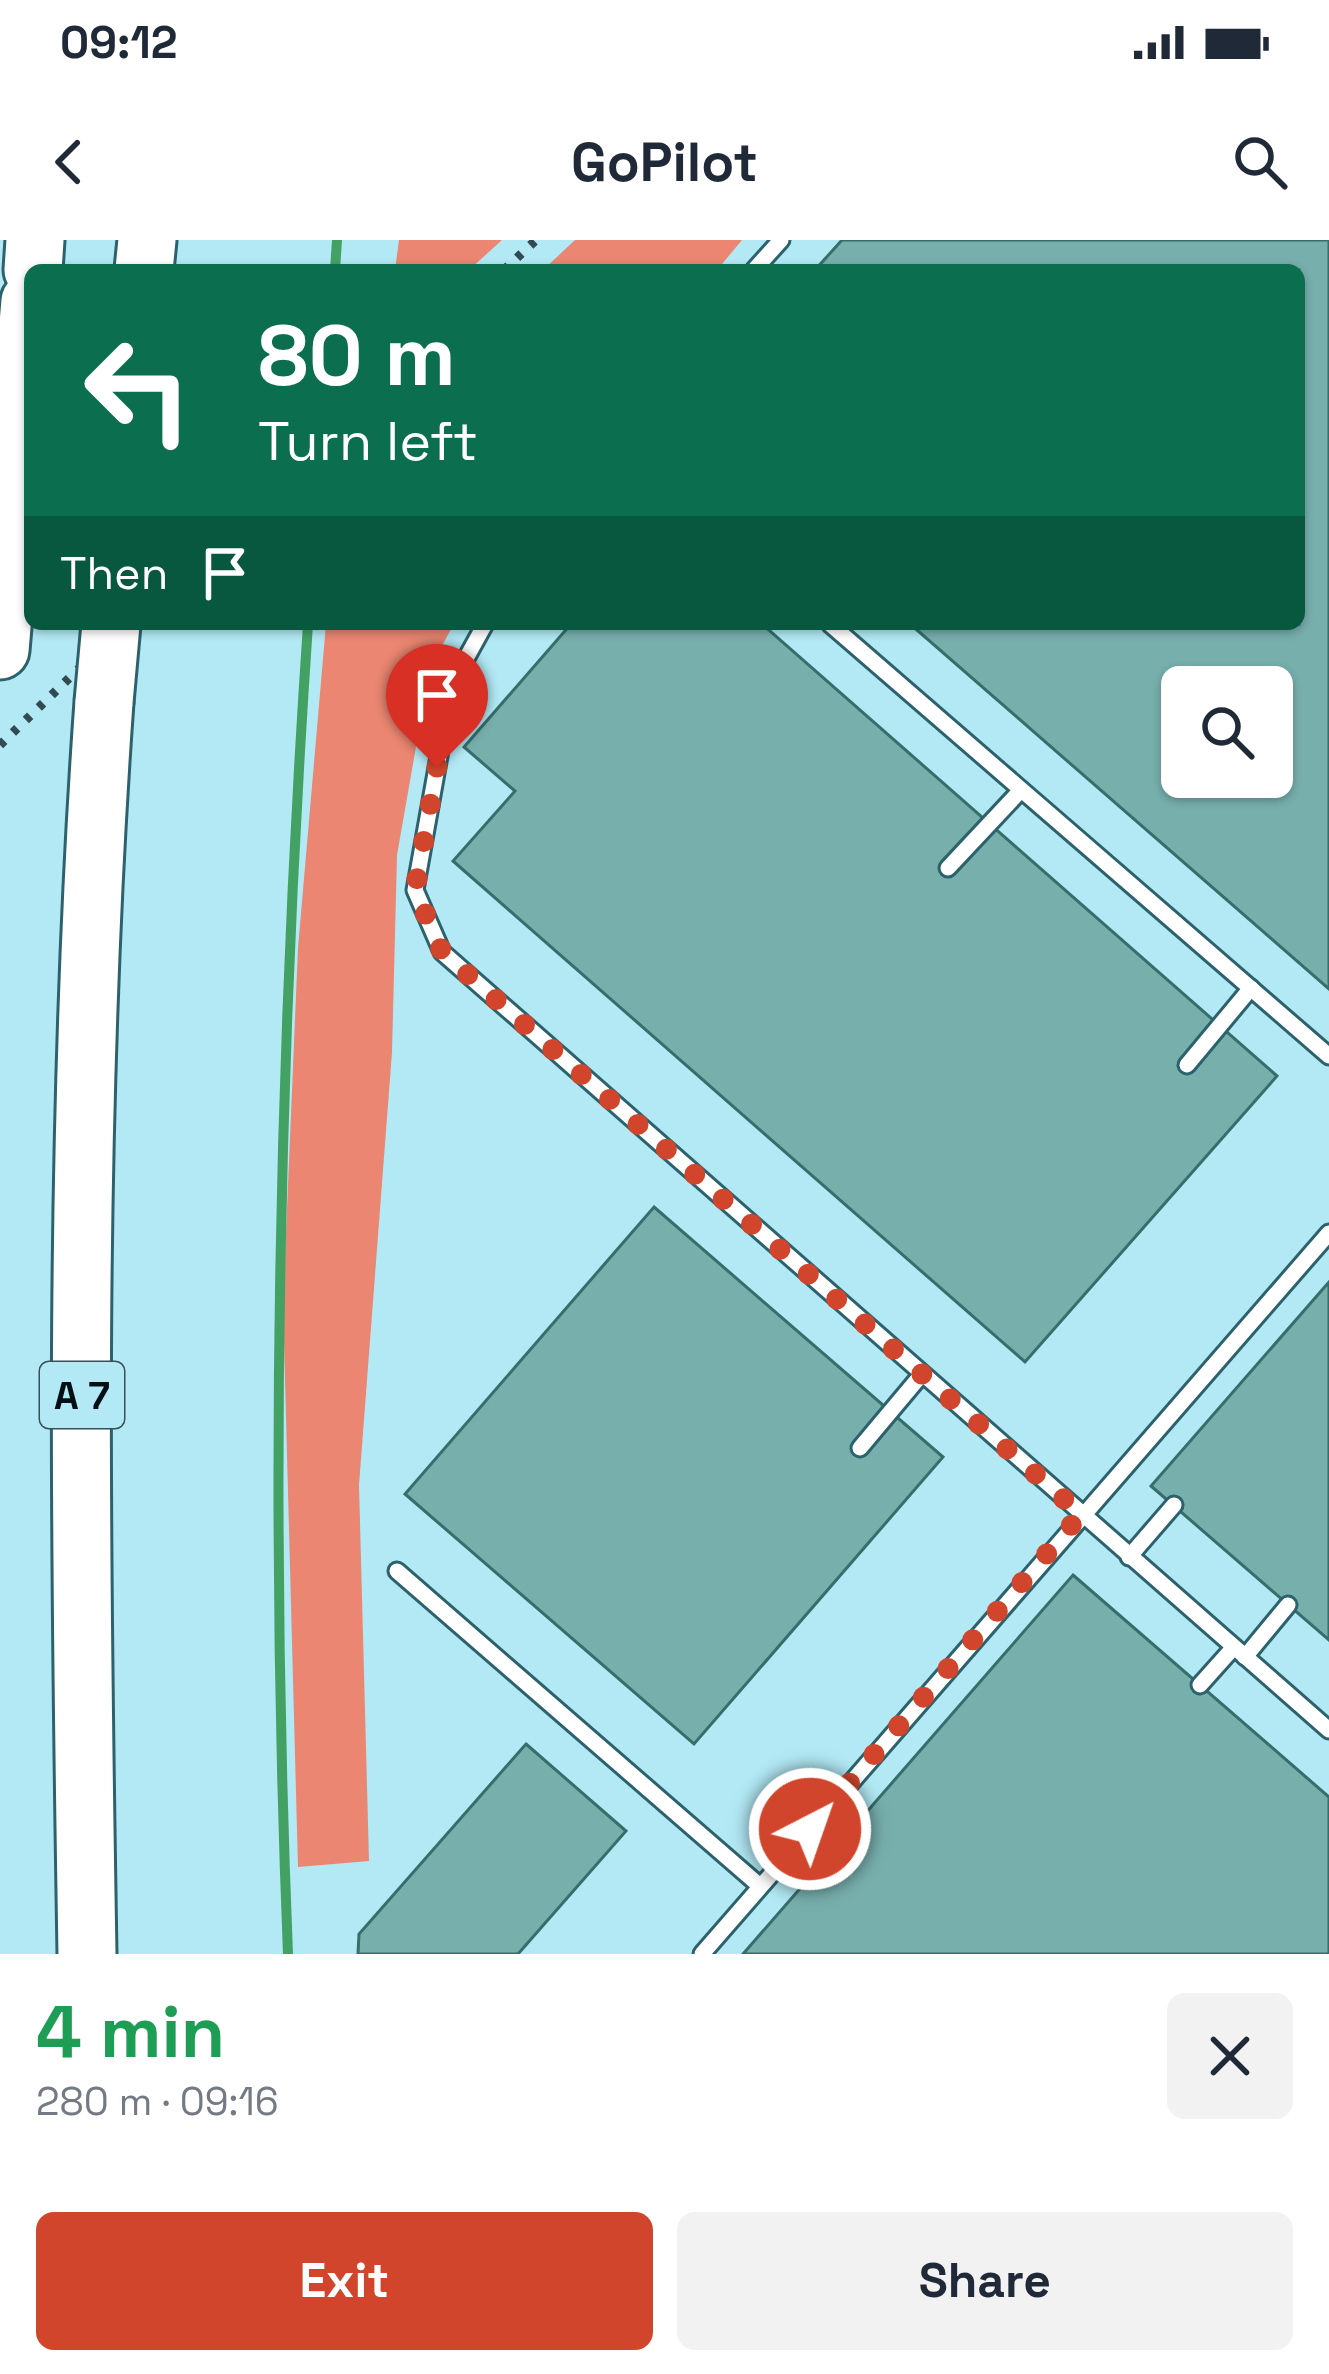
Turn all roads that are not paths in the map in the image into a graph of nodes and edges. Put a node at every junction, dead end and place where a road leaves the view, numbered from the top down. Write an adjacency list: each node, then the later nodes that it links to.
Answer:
1 (781, 240): 2 (lane)
2 (759, 264)
3 (24, 371): 7 (highway)
4 (110, 630): 25 (highway, A 7, bridge)
5 (481, 630): 14 (lane)
6 (837, 630): 8 (lane)
7 (0, 650)
8 (1022, 790): 9 (lane); 10 (lane)
9 (947, 868)
10 (1251, 988): 11 (lane); 12 (lane)
11 (1329, 1056)
12 (1187, 1065)
13 (1329, 1232): 17 (lane)
14 (922, 1374): 15 (lane); 17 (lane)
15 (860, 1448)
16 (1174, 1505): 18 (lane)
17 (1081, 1514): 18 (lane); 24 (lane)
18 (1130, 1556): 21 (lane)
19 (397, 1571): 24 (lane)
20 (1288, 1605): 21 (lane)
21 (1240, 1653): 22 (lane); 23 (lane)
22 (1200, 1685)
23 (1329, 1730)
24 (760, 1886): 26 (lane)
25 (87, 1954)
26 (702, 1954)

